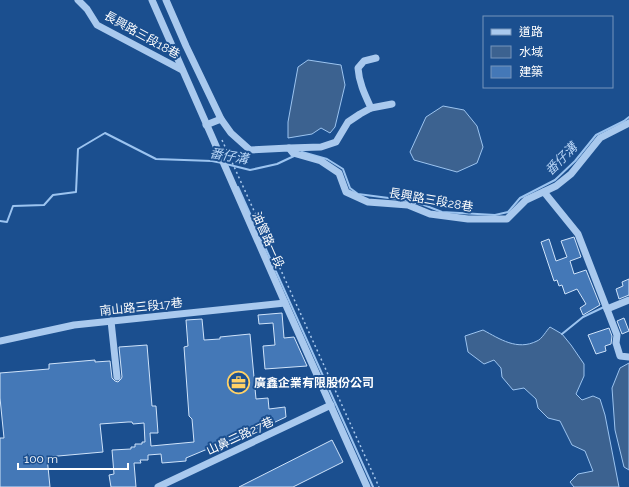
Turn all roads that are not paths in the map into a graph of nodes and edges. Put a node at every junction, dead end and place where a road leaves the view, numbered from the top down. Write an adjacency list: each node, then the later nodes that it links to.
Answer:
1 (78, 0): 5 (street, 長興路三段18巷)
2 (152, 0): 5 (street, 油管路一段)
3 (166, 0): 8 (street, 長興路三段28巷)
4 (376, 58): 7 (street)
5 (182, 70): 10 (street, 油管路一段)
6 (392, 104): 7 (street)
7 (371, 108): 11 (street)
8 (221, 119): 10 (street); 11 (street, 長興路三段28巷)
9 (629, 123): 12 (street, 長興路三段28巷)
10 (206, 125): 14 (street, 油管路一段)
11 (289, 148): 12 (street, 長興路三段28巷)
12 (544, 192): 15 (street)
13 (629, 300): 15 (street)
14 (285, 303): 16 (street, 南山路三段17巷); 20 (street, 油管路一段)
15 (607, 308): 18 (street)
16 (111, 321): 17 (street, 南山路三段17巷); 19 (street)
17 (0, 341)
18 (629, 357)
19 (117, 378)
20 (331, 405): 21 (street, 油管路一段); 22 (street, 山鼻二路27巷)
21 (365, 486)
22 (158, 487)

